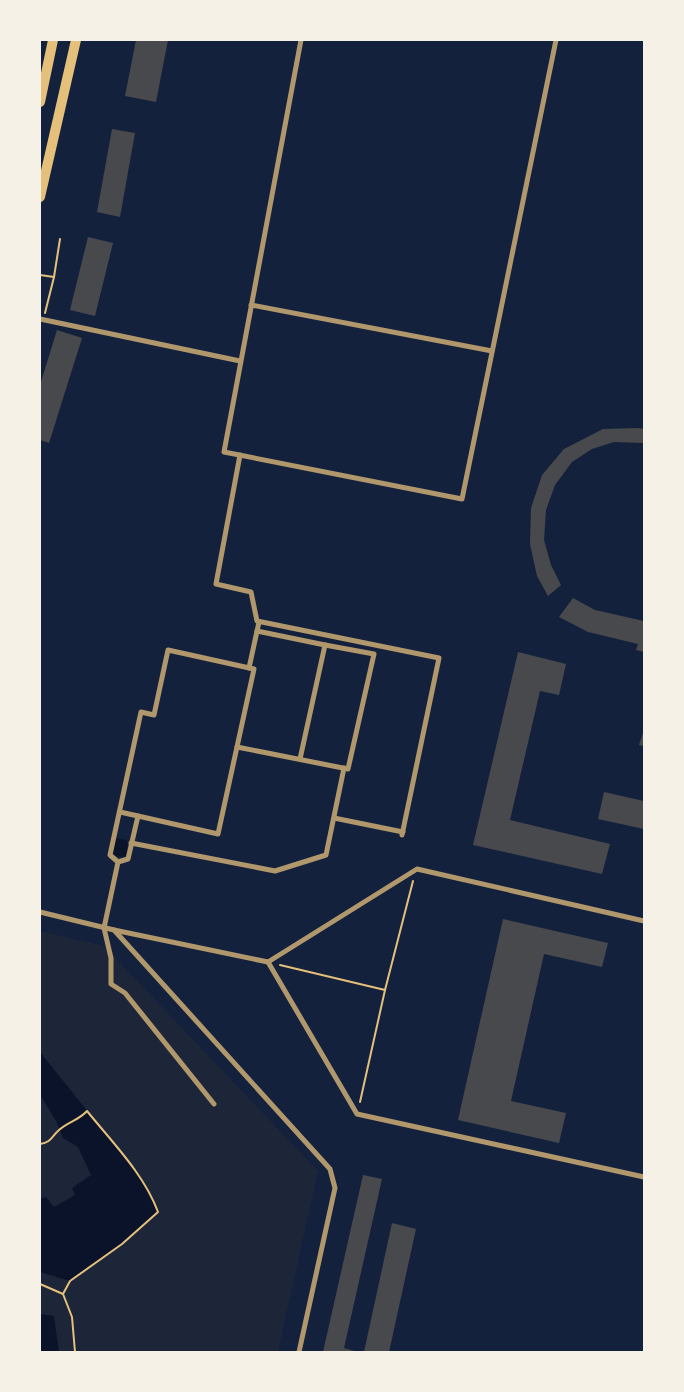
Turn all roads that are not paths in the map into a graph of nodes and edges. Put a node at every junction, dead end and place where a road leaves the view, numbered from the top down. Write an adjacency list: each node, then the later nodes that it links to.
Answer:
1 (53, 40): 5 (main road)
2 (76, 40): 6 (main road)
3 (300, 40): 7 (street)
4 (556, 40): 9 (street)
5 (40, 102)
6 (40, 197)
7 (251, 305): 9 (street); 10 (street)
8 (42, 319): 10 (street)
9 (492, 351): 11 (street)
10 (240, 361): 11 (street)
11 (240, 455): 12 (street)
12 (259, 622): 13 (street); 21 (street)
13 (257, 631): 14 (street); 15 (street)
14 (325, 645): 17 (street); 18 (street)
15 (249, 668): 16 (street); 19 (street)
16 (237, 747): 17 (street); 20 (street)
17 (300, 759): 18 (street)
18 (344, 768): 21 (street)
19 (120, 812): 20 (street); 23 (street)
20 (138, 816): 22 (street)
21 (334, 818): 22 (street)
22 (132, 843): 23 (street)
23 (118, 862): 26 (street)
24 (40, 912): 26 (street)
25 (644, 921): 28 (street)
26 (104, 928): 27 (street); 29 (street)
27 (114, 930): 28 (street); 31 (street)
28 (268, 962): 30 (street)
29 (214, 1104)
30 (644, 1177)
31 (299, 1352)

